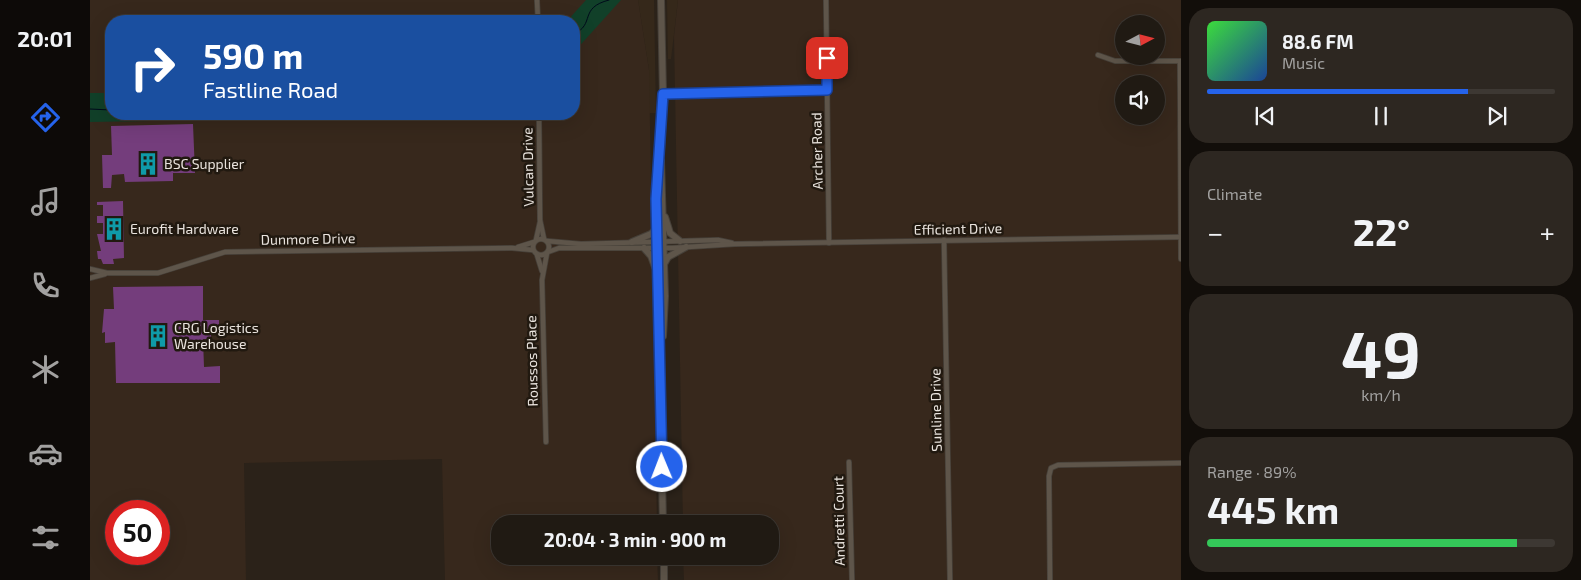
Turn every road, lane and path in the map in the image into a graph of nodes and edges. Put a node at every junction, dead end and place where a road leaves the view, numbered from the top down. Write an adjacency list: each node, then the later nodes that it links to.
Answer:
1 (537, 0): 4 (street)
2 (660, 0): 8 (main road)
3 (826, 0): 7 (street, Archer Road)
4 (538, 15)
5 (1098, 55): 6 (street)
6 (1180, 61): 14 (street)
7 (827, 90): 8 (street); 20 (street, Archer Road)
8 (663, 94): 10 (main road)
9 (539, 120): 12 (street, Vulcan Drive)
10 (661, 149): 11 (main road); 13 (main road)
11 (662, 203): 18 (main road); 22 (main road)
12 (540, 220): 15 (street, Vulcan Drive); 17 (street, Vulcan Drive)
13 (656, 229): 19 (main road); 22 (main road)
14 (1181, 237): 16 (street, Efficient Drive); 29 (street)
15 (546, 240): 17 (street); 19 (street); 27 (street)
16 (944, 240): 20 (street, Efficient Drive); 44 (street, Sunline Drive)
17 (535, 241): 24 (street, Dunmore Drive); 26 (street)
18 (680, 241): 21 (street, Efficient Drive); 22 (street, Efficient Drive)
19 (632, 242): 22 (street)
20 (829, 243): 21 (street, Efficient Drive)
21 (735, 244): 23 (street, Efficient Drive)
22 (660, 245): 23 (street, Efficient Drive); 25 (street); 30 (main road); 35 (main road)
23 (686, 247): 30 (main road)
24 (512, 248): 26 (street, Dunmore Drive); 32 (street, Dunmore Drive)
25 (644, 248): 27 (street); 35 (main road)
26 (533, 250): 28 (street)
27 (547, 253): 28 (street); 34 (street, Roussos Place)
28 (537, 255): 34 (street, Roussos Place)
29 (1181, 259)
30 (664, 264): 36 (main road)
31 (90, 270): 32 (street, Dunmore Drive); 33 (street)
32 (107, 273): 33 (street, Dunmore Drive)
33 (90, 278)
34 (542, 280): 37 (street, Roussos Place)
35 (658, 280): 36 (main road)
36 (660, 360): 40 (main road)
37 (546, 442)
38 (849, 462): 43 (street, Andretti Court)
39 (1181, 463): 45 (street)
40 (663, 515)
41 (664, 565): 42 (main road)
42 (664, 580)
43 (852, 580)
44 (950, 580)
45 (1050, 580)

